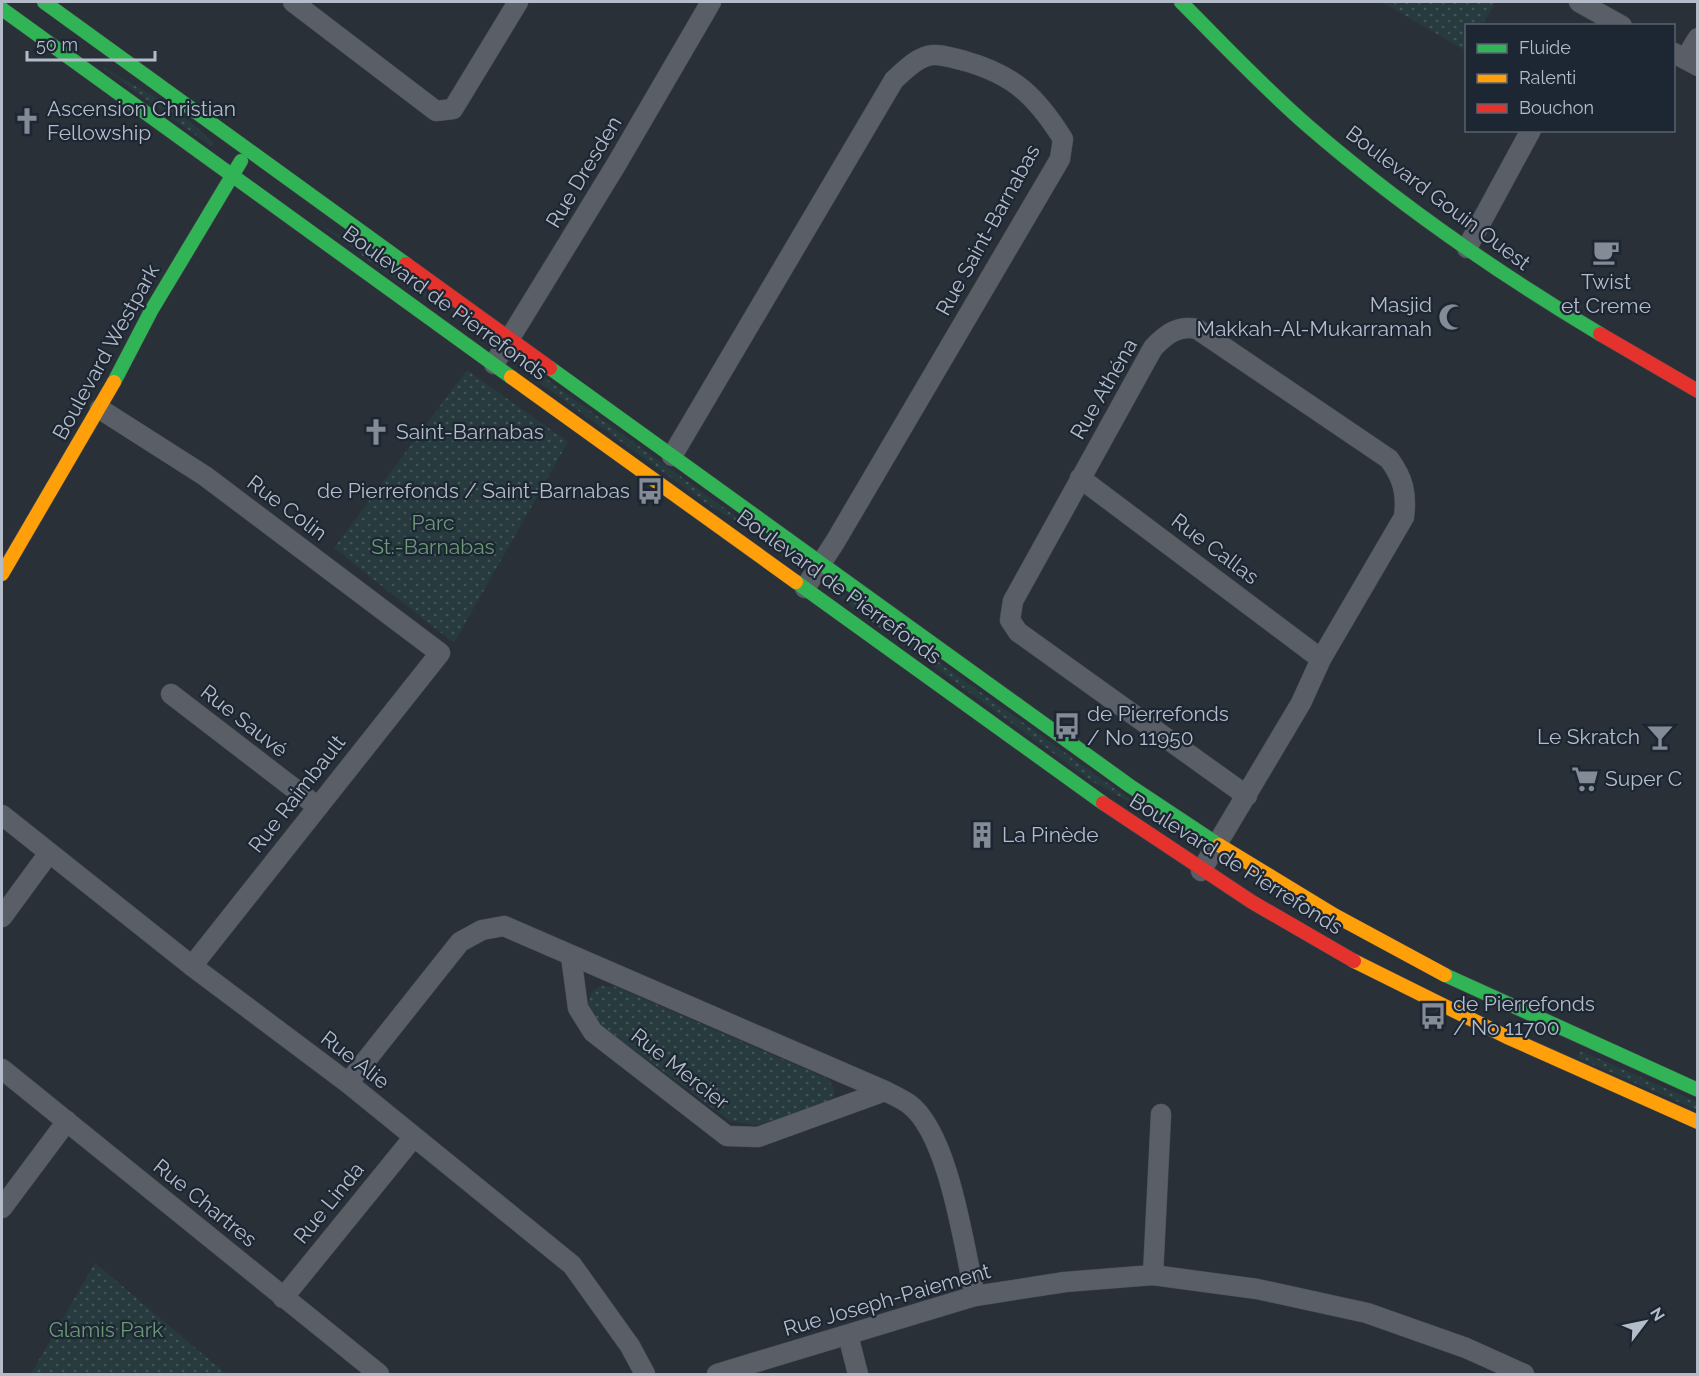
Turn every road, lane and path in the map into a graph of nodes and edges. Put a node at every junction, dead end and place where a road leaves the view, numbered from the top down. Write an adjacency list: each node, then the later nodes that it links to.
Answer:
1 (44, 2): 12 (main road, Boulevard de Pierrefonds)
2 (293, 2): 3 (street)
3 (518, 2)
4 (711, 2): 15 (street, Rue Dresden)
5 (1182, 2): 14 (main road, Boulevard Gouin Ouest)
6 (2, 9): 13 (main road, Boulevard de Pierrefonds)
7 (1587, 13): 8 (street)
8 (1617, 24)
9 (1698, 38): 10 (street)
10 (1686, 60)
11 (1530, 132): 14 (street)
12 (248, 150): 13 (main road, Boulevard Westpark); 15 (main road, Boulevard de Pierrefonds)
13 (232, 176): 16 (main road, Boulevard de Pierrefonds); 18 (main road, Boulevard Westpark)
14 (1467, 248): 17 (main road, Boulevard Gouin Ouest)
15 (511, 340): 16 (street, Rue Dresden); 19 (main road, Boulevard de Pierrefonds)
16 (494, 364): 23 (main road, Boulevard de Pierrefonds)
17 (1698, 392)
18 (100, 409): 22 (main road, Boulevard Westpark); 24 (street, Rue Colin)
19 (672, 456): 21 (main road, Boulevard de Pierrefonds); 21 (street, Rue Saint-Barnabas)
20 (1080, 478): 25 (street, Rue Callas); 25 (street, Rue Athéna); 27 (street, Rue Athéna)
21 (821, 563): 23 (street, Rue Saint-Barnabas); 30 (main road, Boulevard de Pierrefonds)
22 (2, 574)
23 (805, 588): 32 (main road, Boulevard de Pierrefonds)
24 (440, 652): 28 (street, Rue Raimbault)
25 (1321, 659): 27 (street, Rue Athéna)
26 (171, 694): 28 (street, Rue Sauvé)
27 (1247, 796): 30 (street, Rue Athéna)
28 (318, 807): 35 (street, Rue Raimbault)
29 (2, 815): 31 (street, Rue Alie)
30 (1218, 845): 32 (street, Rue Athéna); 38 (main road, Boulevard de Pierrefonds)
31 (50, 853): 33 (street); 35 (street, Rue Alie)
32 (1201, 871): 42 (main road, Boulevard de Pierrefonds)
33 (2, 917)
34 (571, 956): 37 (street); 39 (street); 39 (street, Rue Mercier)
35 (192, 966): 37 (street, Rue Alie)
36 (2, 1069): 41 (street, Rue Chartres)
37 (348, 1083): 43 (street, Rue Alie)
38 (1698, 1090)
39 (885, 1091): 46 (street)
40 (1161, 1114): 45 (street)
41 (68, 1121): 44 (street); 47 (street, Rue Chartres)
42 (1698, 1122)
43 (413, 1138): 47 (street, Rue Linda); 50 (street, Rue Alie)
44 (2, 1208)
45 (1153, 1275): 46 (street, Rue Joseph-Paiement); 53 (street, Rue Joseph-Paiement)
46 (975, 1296): 48 (street, Rue Joseph-Paiement)
47 (283, 1298): 49 (street, Rue Chartres)
48 (848, 1335): 51 (street, Rue Joseph-Paiement); 52 (street)
49 (378, 1374)
50 (645, 1374)
51 (717, 1374)
52 (858, 1374)
53 (1524, 1374)

